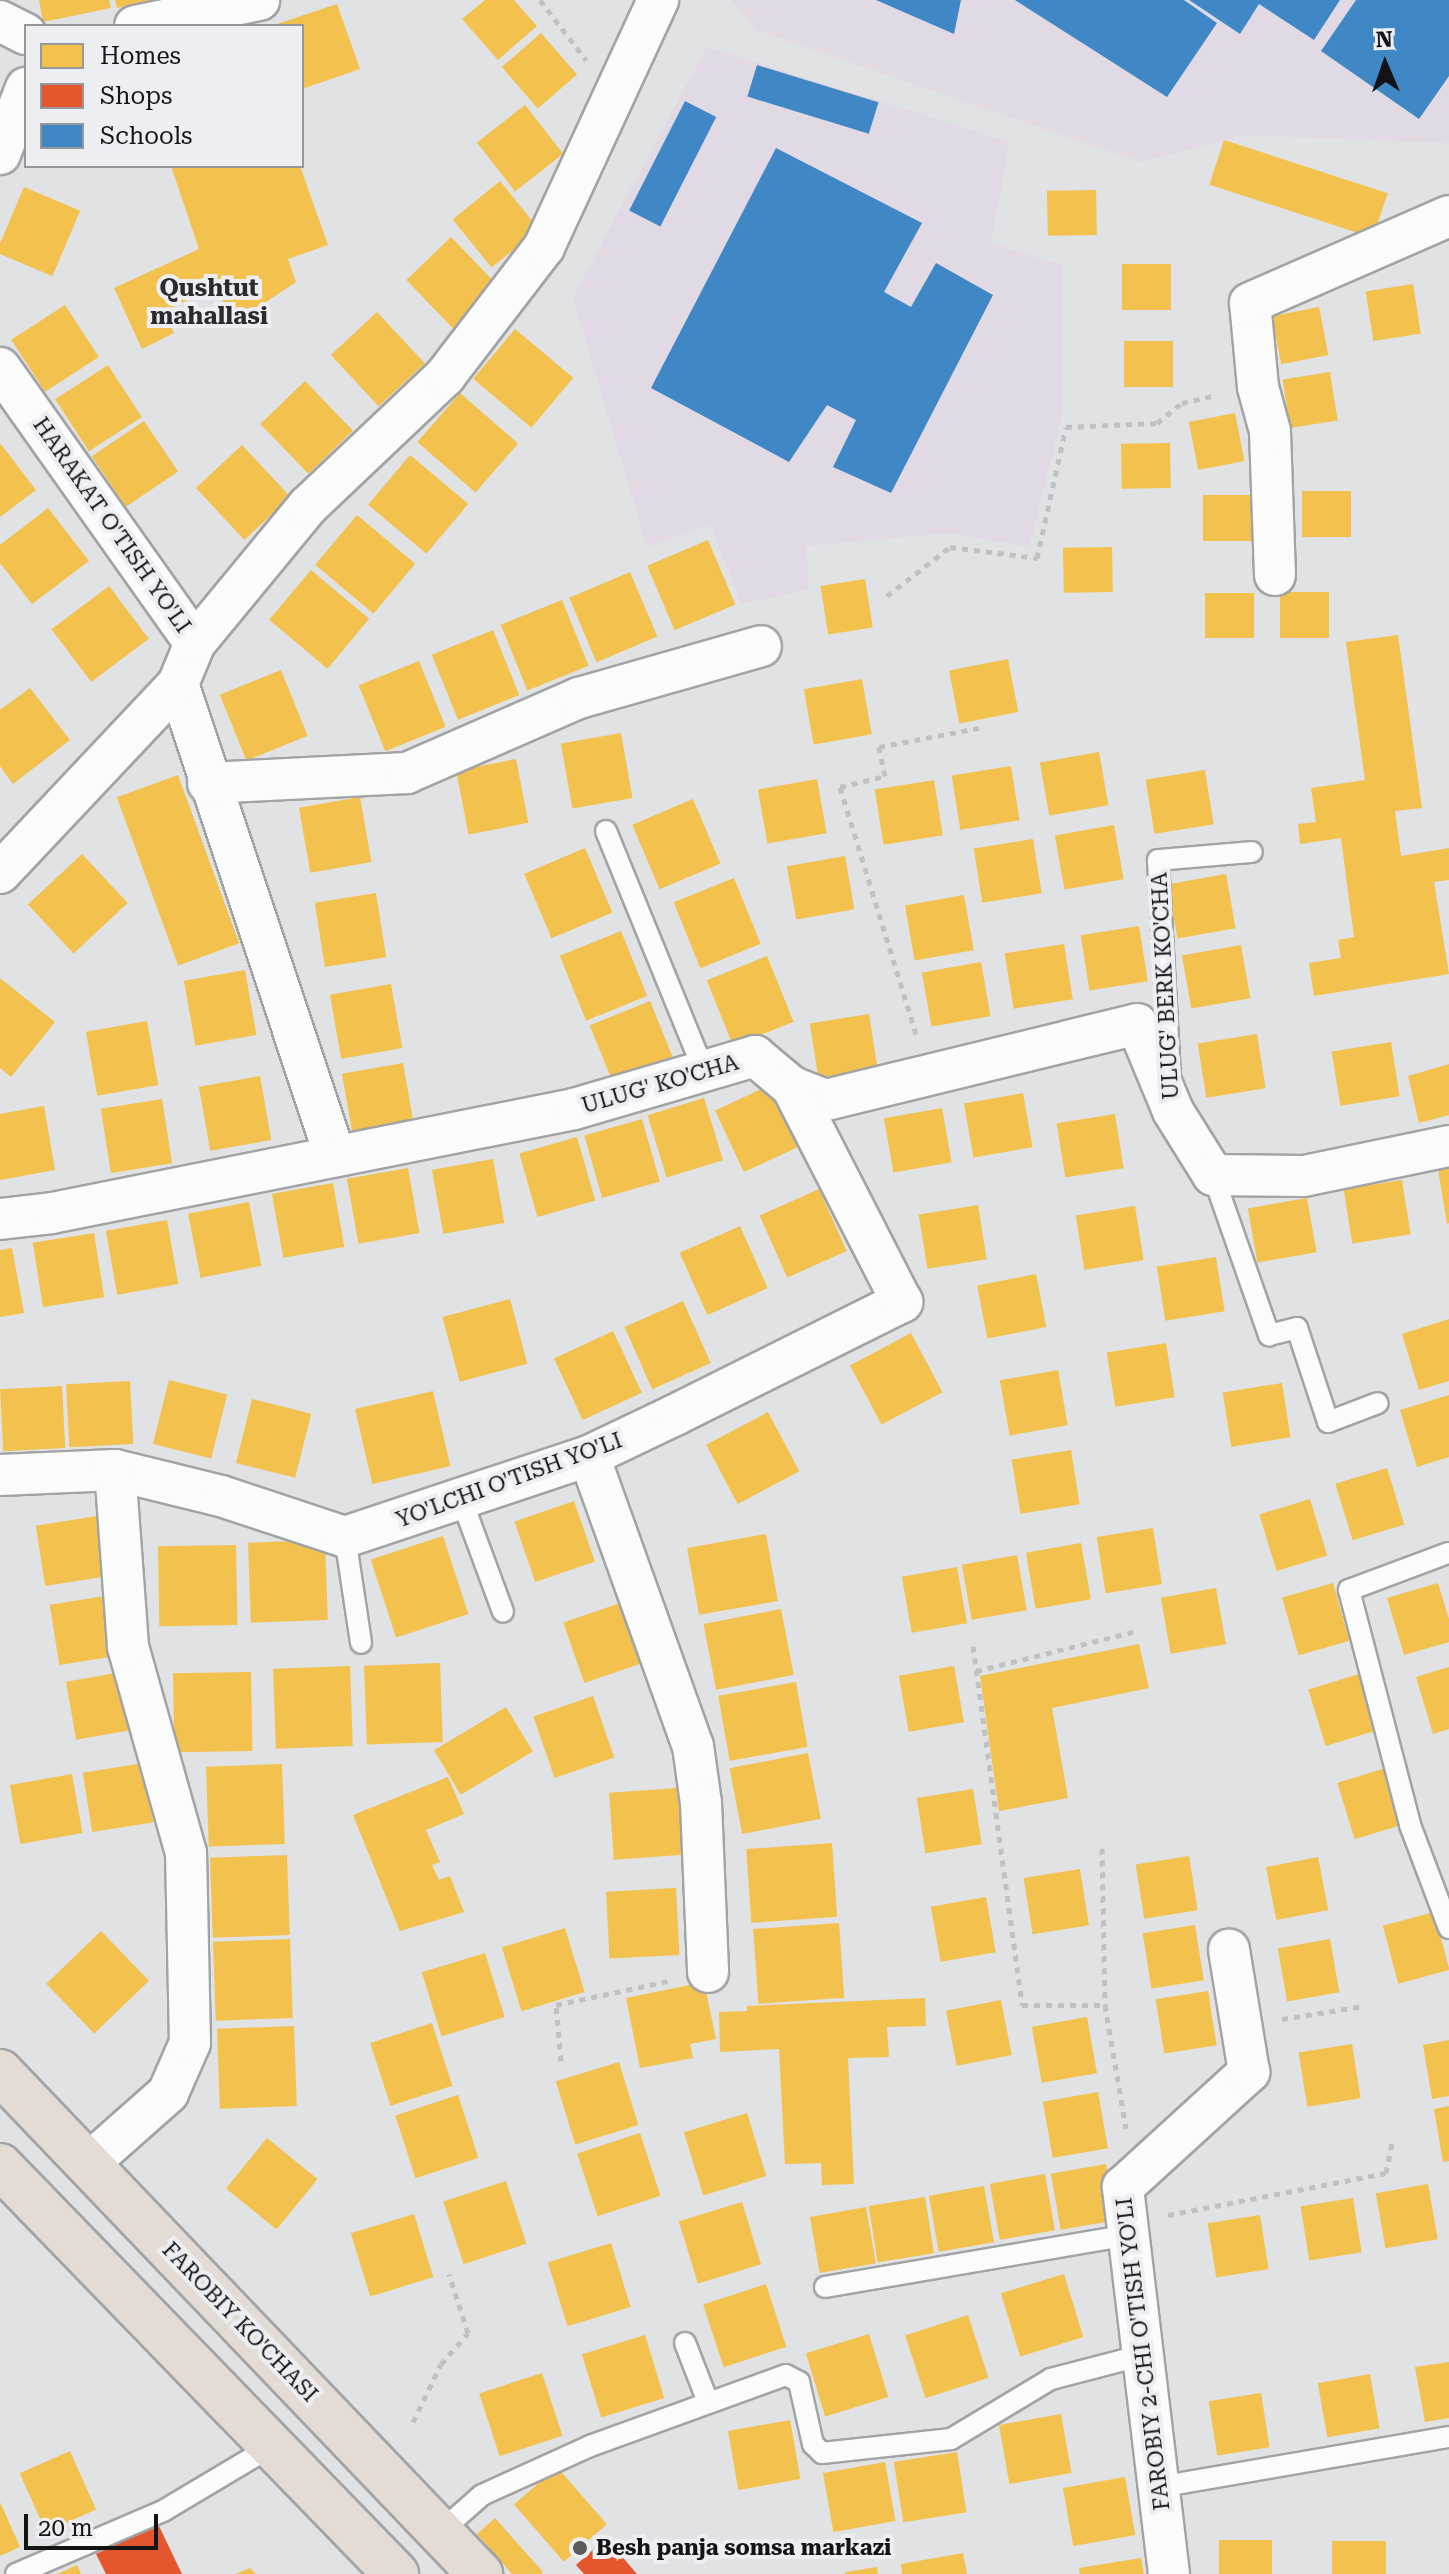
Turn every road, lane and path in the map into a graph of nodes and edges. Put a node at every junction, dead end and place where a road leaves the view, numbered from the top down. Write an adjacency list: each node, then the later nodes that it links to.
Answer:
1 (259, 0): 4 (street)
2 (540, 0): 6 (path)
3 (658, 0): 6 (street)
4 (145, 24)
5 (24, 93): 7 (street)
6 (613, 96): 13 (street)
7 (0, 154)
8 (1449, 216): 10 (street)
9 (0, 368): 13 (street, HARAKAT O'TISH YO'LI)
10 (1258, 387): 11 (street); 12 (path)
11 (1275, 575)
12 (887, 596)
13 (195, 643): 15 (street)
14 (761, 646): 17 (street)
15 (178, 684): 17 (street); 20 (street)
16 (979, 728): 22 (path)
17 (208, 783): 26 (street)
18 (606, 831): 21 (lane)
19 (1252, 852): 24 (lane, ULUG' BERK KO'CHA)
20 (0, 873)
21 (704, 1071): 23 (street, ULUG' KO'CHA); 26 (street, ULUG' KO'CHA)
22 (928, 1073): 23 (street, ULUG' KO'CHA); 24 (street, ULUG' KO'CHA)
23 (792, 1087): 30 (street, YO'LCHI O'TISH YO'LI)
24 (1173, 1111): 27 (street, ULUG' KO'CHA)
25 (1449, 1146): 27 (street)
26 (335, 1156): 28 (street, ULUG' KO'CHA)
27 (1213, 1175): 29 (lane)
28 (0, 1219)
29 (1378, 1403)
30 (589, 1456): 33 (street, YO'LCHI O'TISH YO'LI); 44 (street)
31 (115, 1470): 32 (street); 34 (street); 51 (street)
32 (0, 1475)
33 (462, 1501): 34 (street, YO'LCHI O'TISH YO'LI); 36 (lane)
34 (345, 1537): 38 (lane)
35 (1448, 1553): 42 (lane)
36 (503, 1612)
37 (1137, 1631): 40 (path)
38 (361, 1643)
39 (973, 1646): 40 (path)
40 (976, 1671): 45 (path)
41 (1102, 1848): 45 (path)
42 (1449, 1928)
43 (1229, 1950): 47 (street, FAROBIY 2-CHI O'TISH YO'LI)
44 (708, 1972): 48 (path)
45 (1105, 2005): 53 (path)
46 (1364, 2006): 47 (path)
47 (1241, 2026): 53 (street, FAROBIY 2-CHI O'TISH YO'LI)
48 (561, 2061)
49 (0, 2072): 51 (main road, FAROBIY KO'CHASI)
50 (1392, 2143): 54 (path)
51 (89, 2163): 64 (main road, FAROBIY KO'CHASI)
52 (0, 2166): 62 (main road)
53 (1135, 2177): 54 (street, FAROBIY 2-CHI O'TISH YO'LI)
54 (1128, 2229): 56 (lane); 58 (street, FAROBIY 2-CHI O'TISH YO'LI)
55 (449, 2274): 60 (path)
56 (825, 2287)
57 (685, 2343): 59 (lane)
58 (1143, 2355): 59 (lane); 63 (street, FAROBIY 2-CHI O'TISH YO'LI)
59 (708, 2402): 64 (lane)
60 (413, 2422)
61 (1449, 2437): 63 (lane)
62 (272, 2446): 65 (lane); 66 (main road)
63 (1159, 2487): 68 (street, FAROBIY 2-CHI O'TISH YO'LI)
64 (440, 2532): 67 (main road, FAROBIY KO'CHASI)
65 (16, 2574)
66 (396, 2574)
67 (480, 2574)
68 (1169, 2574)

